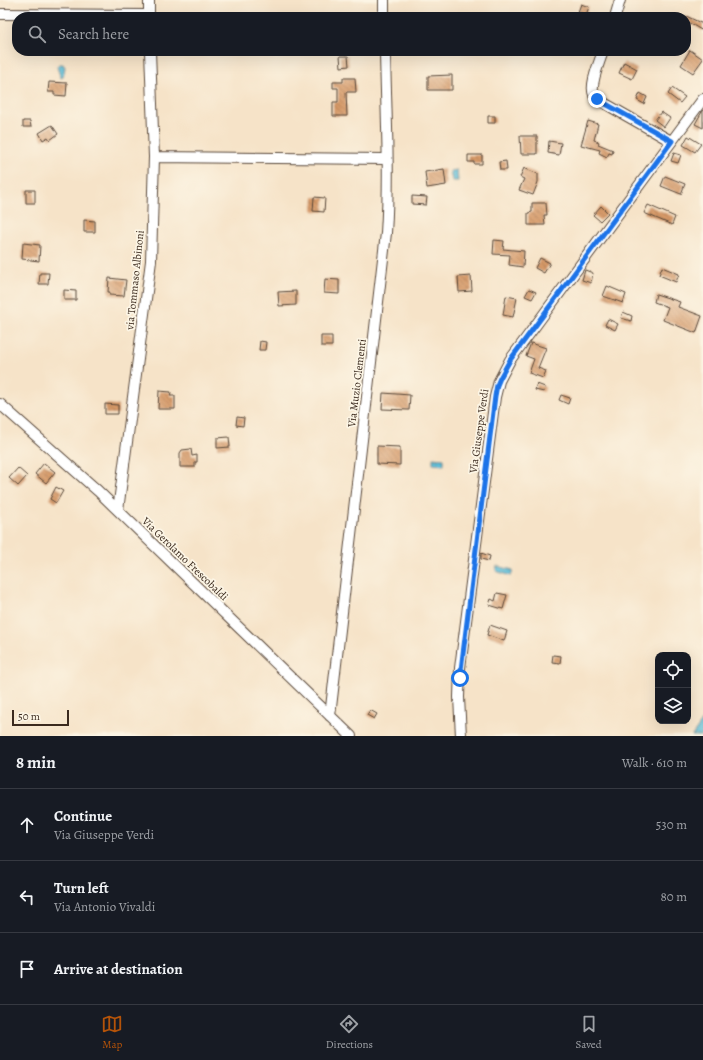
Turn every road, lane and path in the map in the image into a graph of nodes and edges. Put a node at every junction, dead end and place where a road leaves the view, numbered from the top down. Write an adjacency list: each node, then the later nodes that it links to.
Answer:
1 (149, 0): 4 (street)
2 (384, 0): 5 (street)
3 (620, 0): 6 (street)
4 (149, 12)
5 (384, 12)
6 (616, 12)
7 (0, 14): 8 (street)
8 (12, 14)
9 (150, 56): 14 (street, via Tommaso Albinoni)
10 (385, 56): 15 (street, Via Muzio Clementi)
11 (602, 56): 13 (street)
12 (703, 99): 13 (street, Via Giuseppe Verdi)
13 (672, 141): 20 (street, Via Giuseppe Verdi)
14 (154, 157): 15 (street); 17 (street, via Tommaso Albinoni)
15 (387, 159): 18 (street, Via Muzio Clementi)
16 (0, 404): 17 (street, Via Gerolamo Frescobaldi)
17 (118, 510): 18 (street, Via Gerolamo Frescobaldi)
18 (330, 716): 19 (street, Via Gerolamo Frescobaldi)
19 (351, 736)
20 (461, 736)

